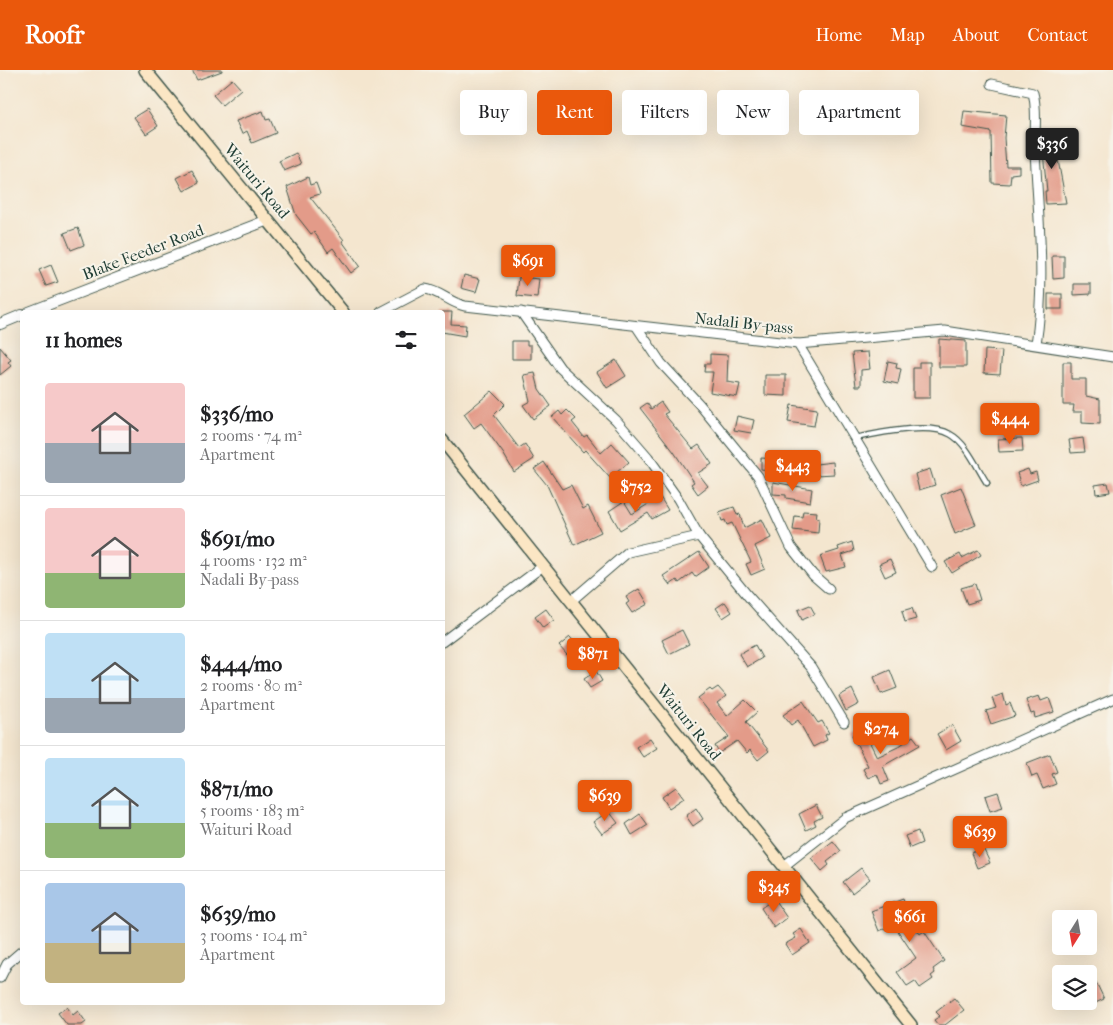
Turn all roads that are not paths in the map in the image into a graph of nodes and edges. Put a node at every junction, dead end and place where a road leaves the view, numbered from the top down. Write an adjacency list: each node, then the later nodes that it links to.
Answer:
1 (145, 70): 3 (main road, Waituri Road)
2 (992, 84): 12 (street)
3 (268, 220): 4 (street, Blake Feeder Road); 5 (main road, Waituri Road)
4 (34, 310)
5 (341, 310)
6 (385, 310): 7 (street, Nadali By-pass)
7 (521, 312): 10 (street, Nadali By-pass); 17 (street)
8 (20, 316): 9 (street)
9 (0, 324)
10 (637, 327): 11 (street, Nadali By-pass); 20 (street)
11 (798, 344): 12 (street, Nadali By-pass); 14 (street)
12 (1036, 344): 13 (street, Nadali By-pass)
13 (1113, 356)
14 (854, 438): 16 (lane); 19 (street)
15 (445, 444): 18 (main road, Waituri Road)
16 (987, 483)
17 (699, 536): 21 (street); 24 (street)
18 (542, 566): 21 (main road, Waituri Road); 22 (street)
19 (932, 567)
20 (829, 589)
21 (571, 601): 25 (main road, Waituri Road)
22 (445, 640)
23 (1113, 698): 25 (street)
24 (844, 722)
25 (784, 866): 28 (main road, Waituri Road)
26 (20, 953): 27 (street)
27 (0, 978)
28 (911, 1025)

